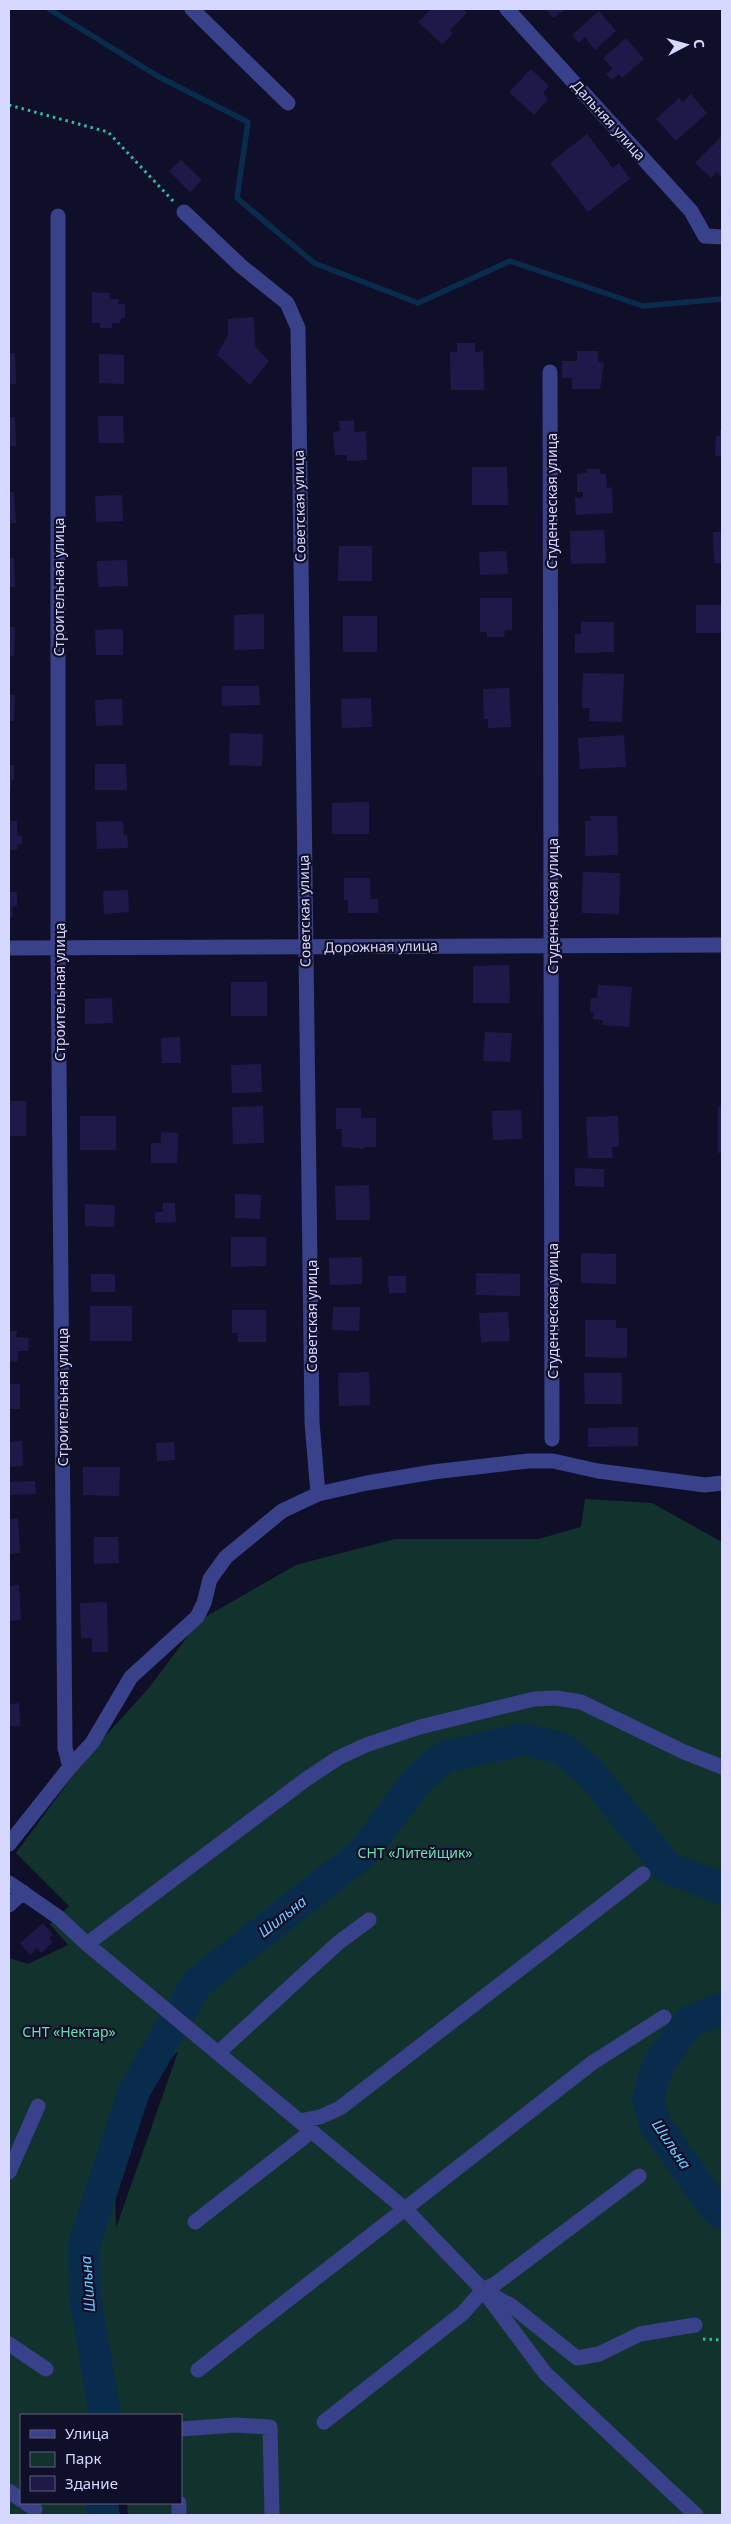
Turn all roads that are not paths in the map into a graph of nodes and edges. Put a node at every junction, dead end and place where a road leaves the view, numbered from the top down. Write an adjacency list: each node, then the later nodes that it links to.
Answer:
1 (192, 9): 3 (street)
2 (507, 9): 6 (street, Дальняя улица)
3 (288, 103)
4 (184, 212): 10 (street, Советская улица)
5 (58, 216): 12 (street, Строительная улица)
6 (722, 237)
7 (550, 372): 8 (street, Студенческая улица)
8 (552, 944): 9 (street, Дорожная улица); 10 (street, Дорожная улица); 13 (street, Студенческая улица)
9 (722, 945)
10 (304, 947): 12 (street, Дорожная улица); 15 (street, Советская улица)
11 (9, 948): 12 (street, Дорожная улица)
12 (58, 948): 17 (street, Строительная улица)
13 (552, 1439)
14 (722, 1483): 15 (street)
15 (318, 1494): 17 (street)
16 (722, 1766): 24 (street)
17 (70, 1767): 18 (street)
18 (9, 1844)
19 (643, 1874): 28 (street)
20 (9, 1884): 21 (street)
21 (23, 1892): 22 (street); 24 (street)
22 (9, 1905)
23 (369, 1920): 26 (street)
24 (87, 1944): 26 (street)
25 (664, 2017): 32 (street)
26 (218, 2053): 28 (street)
27 (38, 2106): 30 (street)
28 (299, 2121): 29 (street)
29 (312, 2131): 32 (street); 33 (street)
30 (9, 2172)
31 (639, 2176): 34 (street)
32 (405, 2209): 34 (street); 38 (street)
33 (195, 2222)
34 (483, 2290): 35 (street); 39 (street); 44 (street)
35 (695, 2325)
36 (9, 2344): 37 (street)
37 (46, 2369)
38 (198, 2370)
39 (324, 2422)
40 (182, 2429): 43 (street)
41 (9, 2492): 42 (street)
42 (20, 2499)
43 (272, 2515)
44 (696, 2515)

